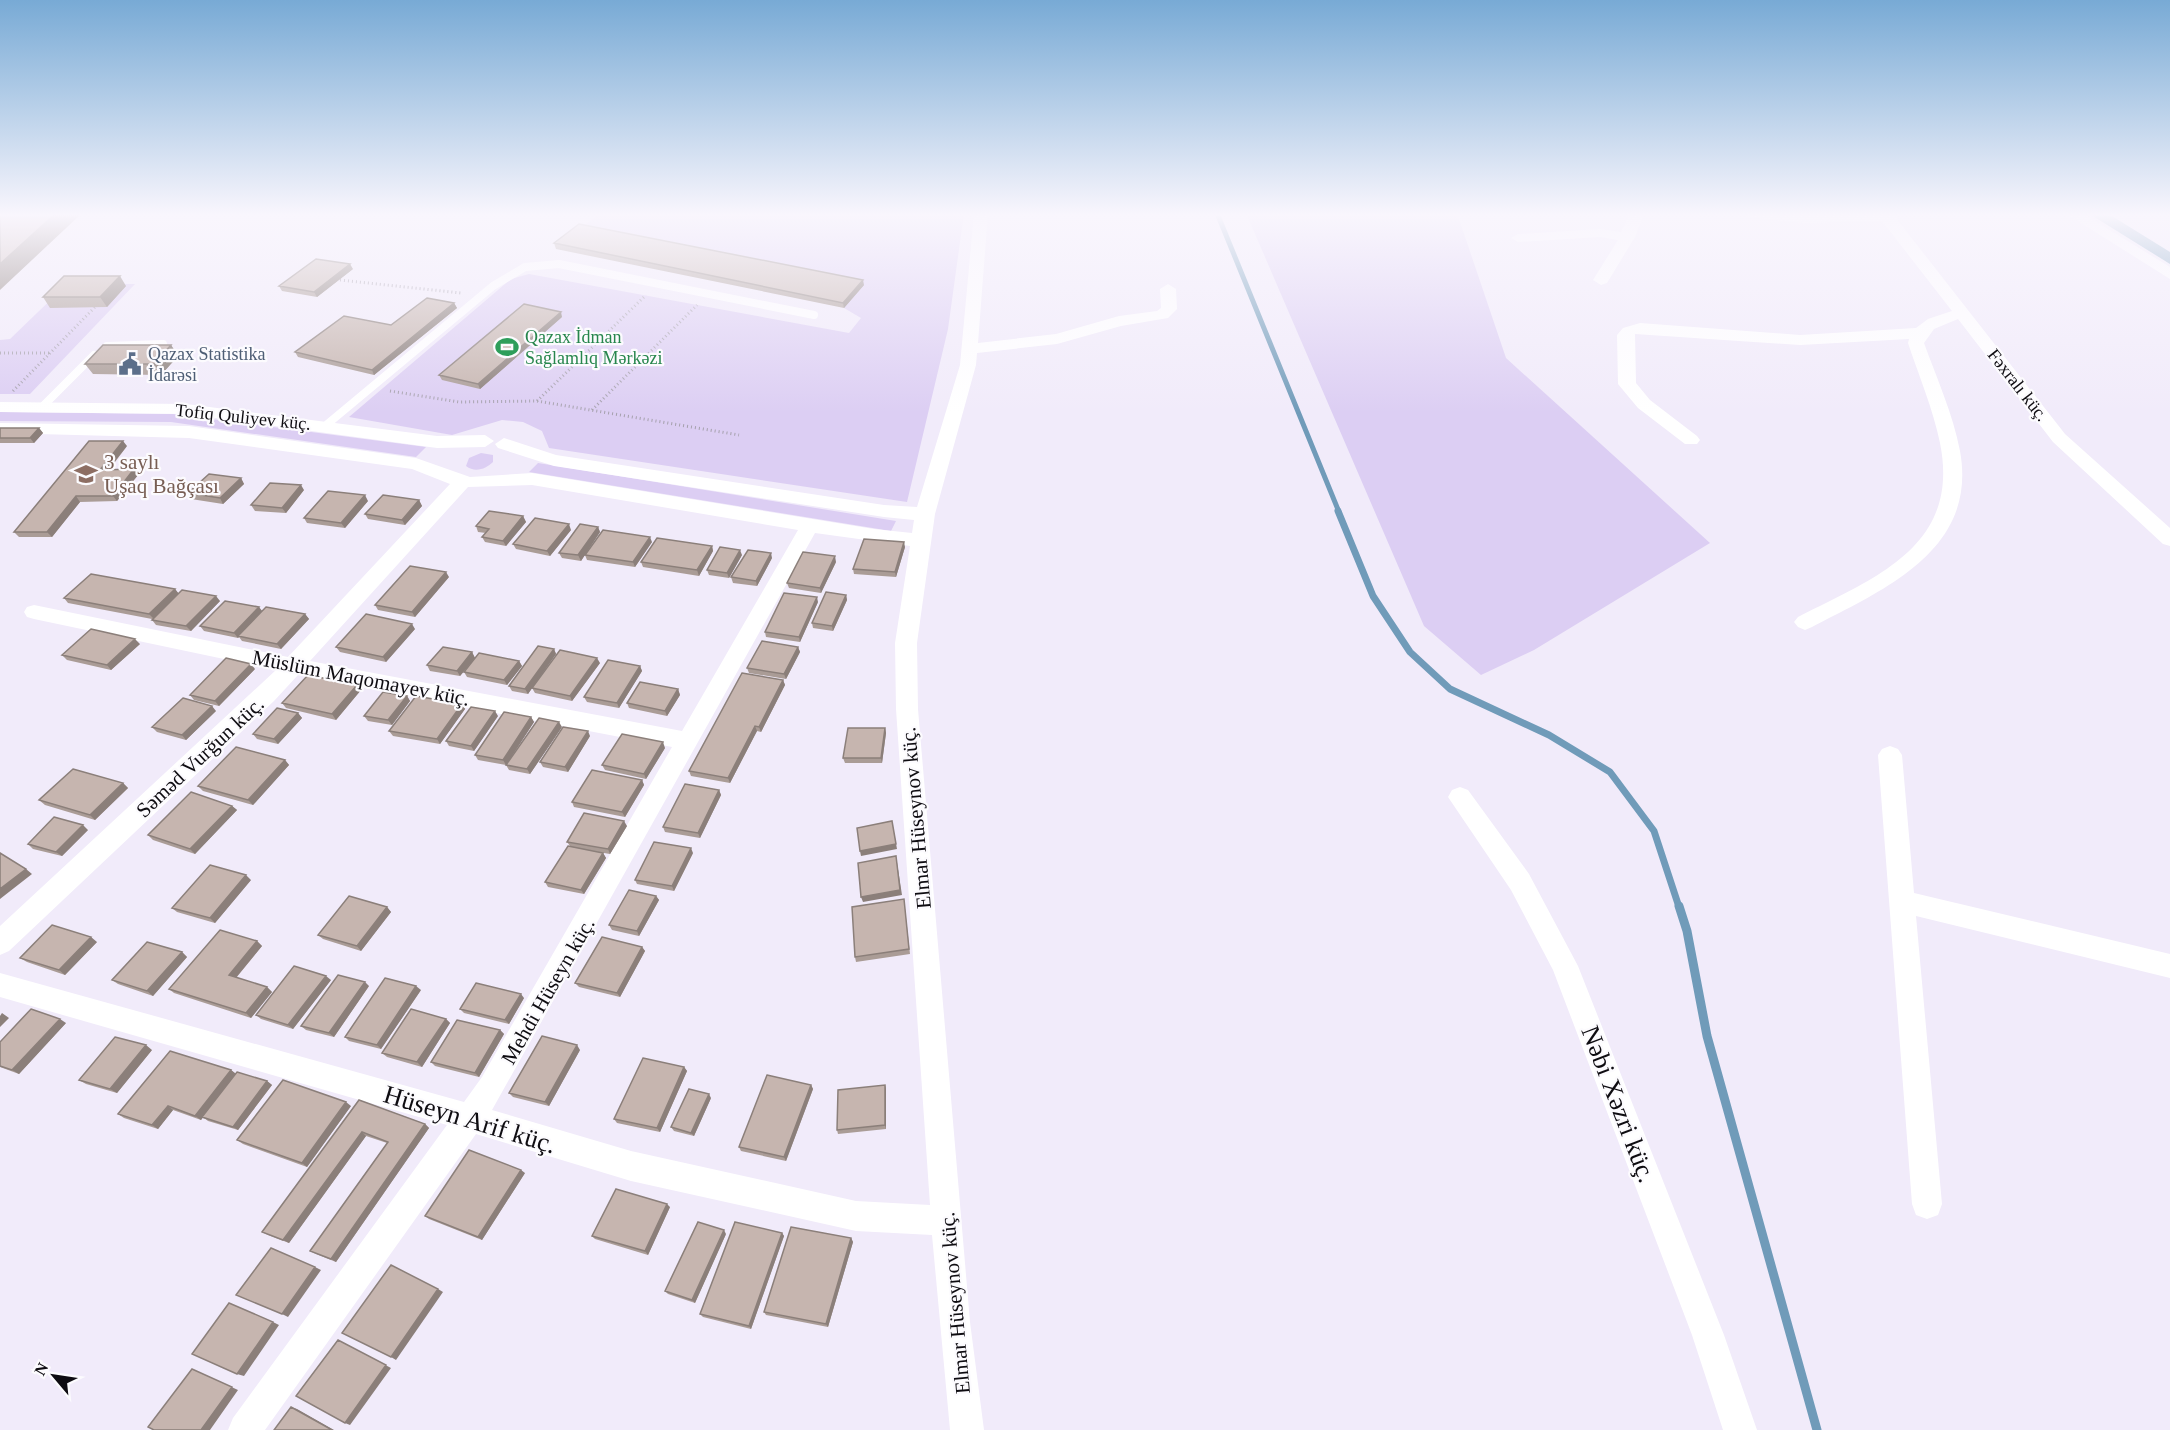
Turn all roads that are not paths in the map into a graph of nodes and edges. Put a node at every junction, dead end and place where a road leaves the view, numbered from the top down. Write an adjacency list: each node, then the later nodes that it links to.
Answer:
1 (503, 280): 13 (lane)
2 (637, 280): 7 (lane)
3 (976, 280): 10 (street, Elmar Hüseynov küç.)
4 (1937, 280): 6 (street, Fəxralı küç.)
5 (1168, 289): 10 (street)
6 (1963, 313): 8 (street); 20 (street, Fəxralı küç.)
7 (814, 315)
8 (1919, 333): 15 (street); 23 (street)
9 (163, 345): 12 (lane)
10 (970, 349): 18 (street, Elmar Hüseynov küç.)
11 (5, 401): 12 (street, Tofiq Quliyev küç.)
12 (42, 407): 13 (street, Tofiq Quliyev küç.)
13 (325, 426): 16 (street, Tofiq Quliyev küç.)
14 (0, 428): 17 (street, Tofiq Quliyev küç.)
15 (1691, 440)
16 (495, 442): 17 (street); 17 (street); 18 (street, Tofiq Quliyev küç.)
17 (463, 481): 19 (street); 24 (street, Səməd Vurğun küç.)
18 (925, 514): 21 (street, Elmar Hüseynov küç.)
19 (810, 525): 21 (street); 25 (street, Mehdi Hüseyn küç.)
20 (2170, 539)
21 (920, 540): 34 (street, Elmar Hüseynov küç.)
22 (34, 612): 24 (street, Müslüm Maqomayev küç.)
23 (1805, 622)
24 (295, 666): 25 (street, Müslüm Maqomayev küç.); 29 (street, Səməd Vurğun küç.)
25 (688, 741): 32 (street, Mehdi Hüseyn küç.)
26 (1890, 755): 28 (street)
27 (1460, 797): 37 (street, Nəbi Xəzri küç.)
28 (1901, 902): 30 (street); 33 (street)
29 (0, 943)
30 (2170, 966)
31 (0, 985): 32 (street, Hüseyn Arif küç.)
32 (471, 1118): 34 (street, Hüseyn Arif küç.); 35 (street, Mehdi Hüseyn küç.)
33 (1927, 1203)
34 (947, 1219): 36 (street, Elmar Hüseynov küç.)
35 (244, 1430)
36 (967, 1430)
37 (1740, 1430)

